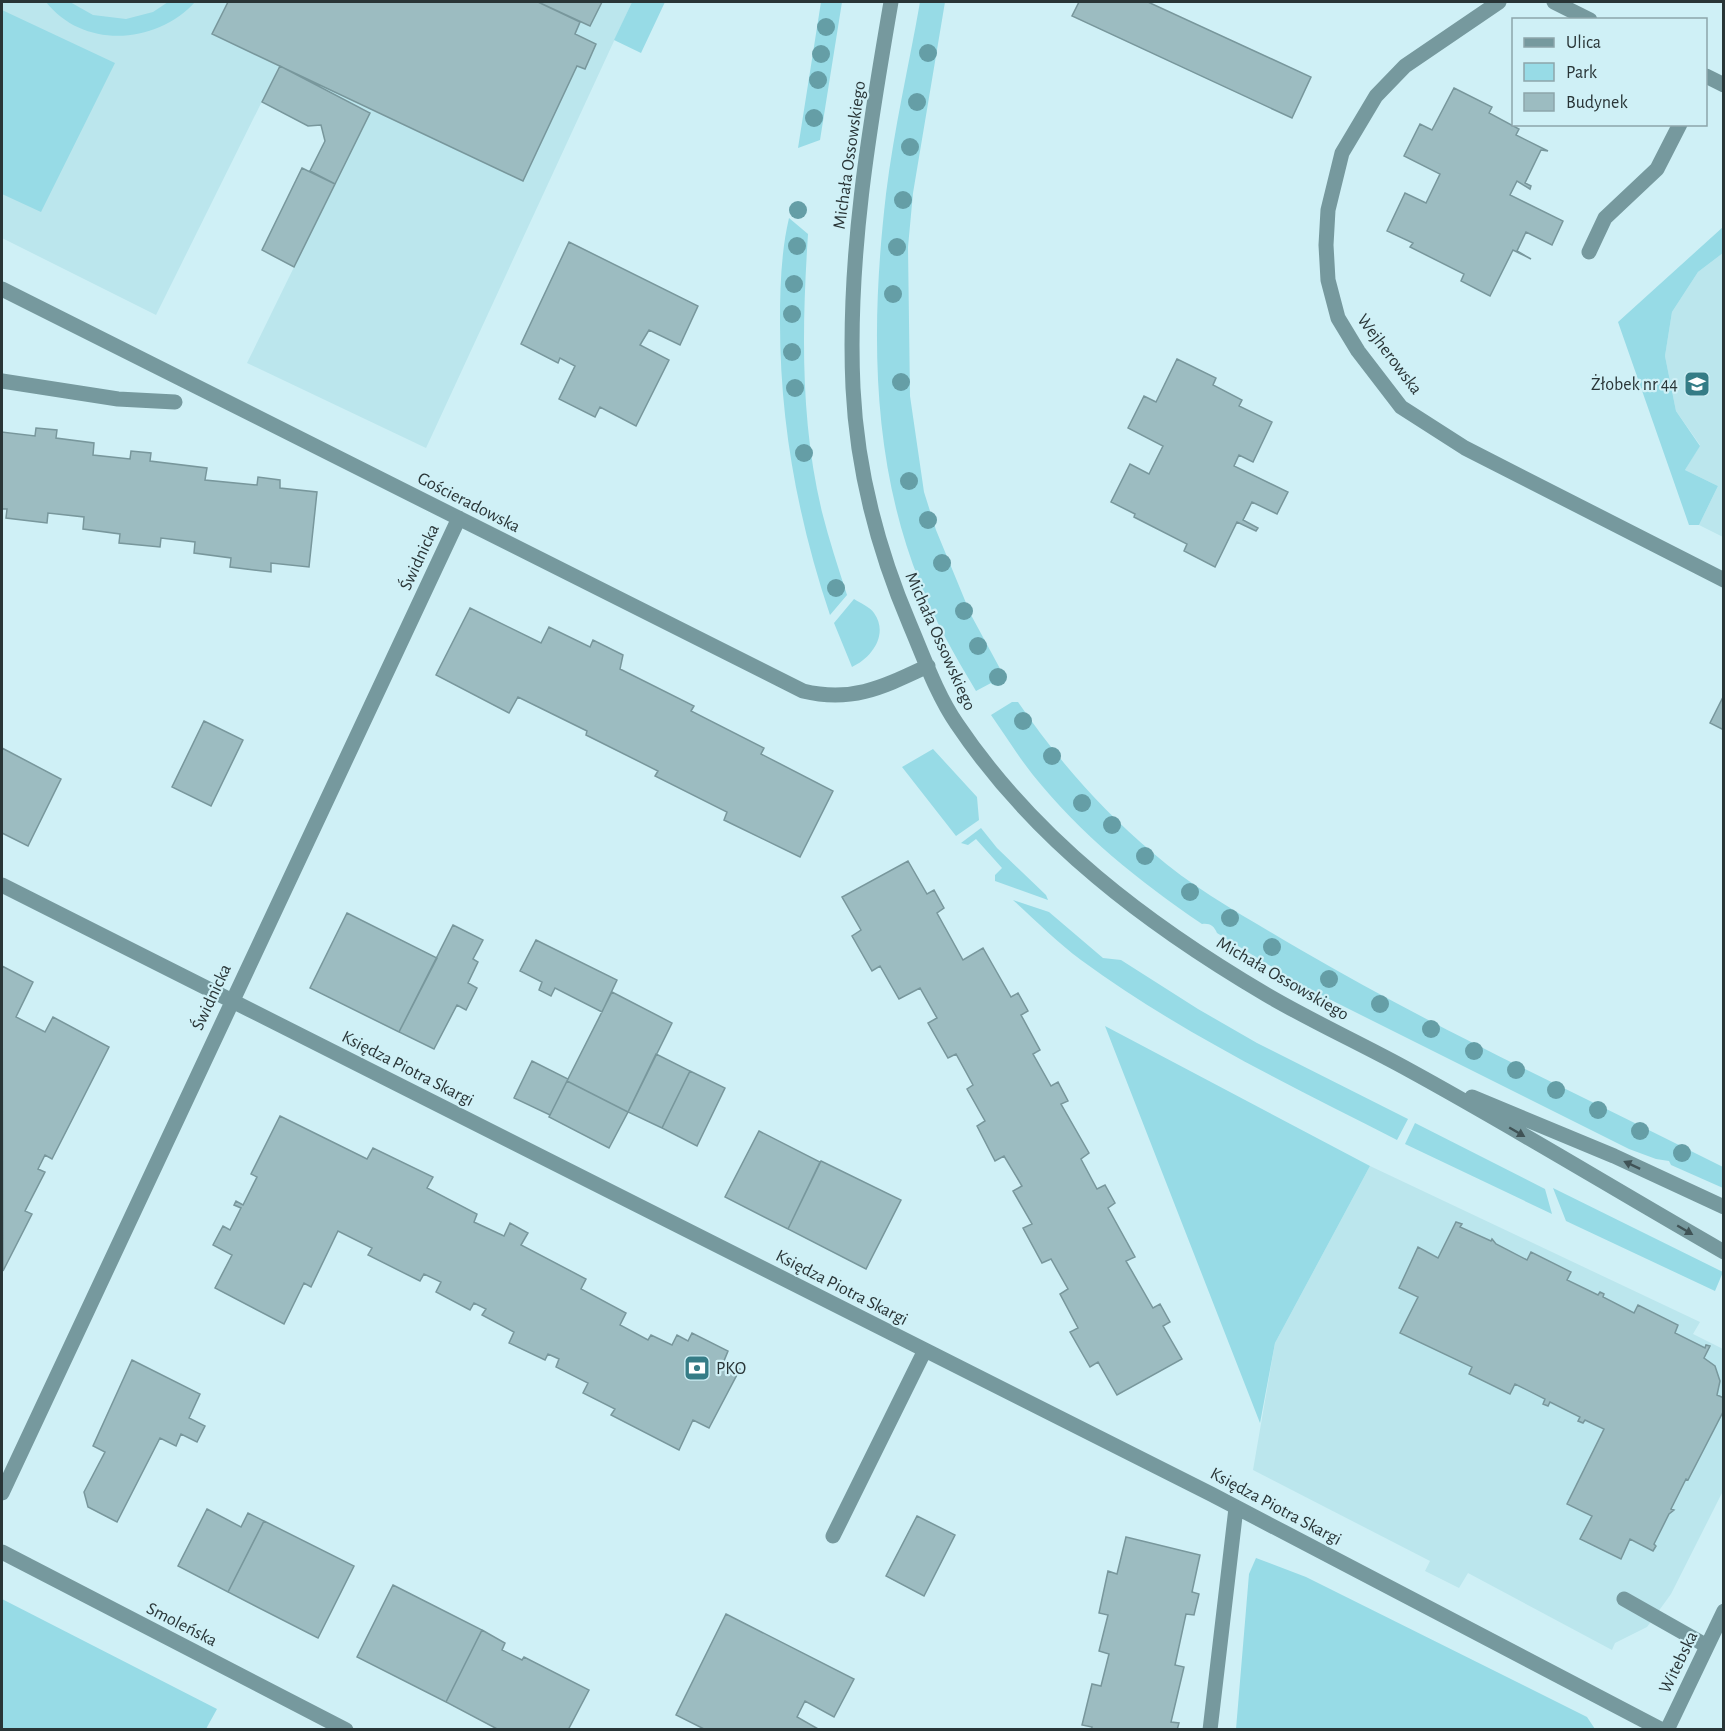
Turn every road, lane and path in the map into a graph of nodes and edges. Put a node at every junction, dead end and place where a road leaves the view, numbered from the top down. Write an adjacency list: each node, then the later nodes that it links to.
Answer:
1 (891, 2): 14 (street, Michała Ossowskiego)
2 (1499, 2): 13 (street, Wejherowska)
3 (1554, 2): 4 (street)
4 (1586, 18)
5 (1707, 76): 6 (street)
6 (1724, 85)
7 (1679, 126): 8 (street)
8 (1589, 252)
9 (2, 289): 12 (street, Gościeradowska)
10 (2, 381): 11 (street)
11 (175, 402)
12 (459, 518): 14 (street, Gościeradowska); 16 (street, Świdnicka)
13 (1724, 580)
14 (928, 666): 17 (street, Michała Ossowskiego)
15 (2, 885): 16 (street, Księdza Piotra Skargi)
16 (231, 1001): 20 (street, Księdza Piotra Skargi); 21 (street, Świdnicka)
17 (1412, 1071): 18 (street, Michała Ossowskiego, one-way to 17); 19 (street, Michała Ossowskiego, one-way to 19)
18 (1724, 1207)
19 (1724, 1252)
20 (925, 1350): 22 (street, Księdza Piotra Skargi); 23 (street)
21 (2, 1492)
22 (1236, 1508): 29 (street); 30 (street, Księdza Piotra Skargi)
23 (833, 1536)
24 (2, 1552): 28 (street, Smoleńska)
25 (1624, 1599): 27 (street)
26 (1724, 1611): 27 (street, Witebska)
27 (1707, 1646): 31 (street, Witebska)
28 (346, 1730)
29 (1210, 1730)
30 (1662, 1730)
31 (1667, 1730)

